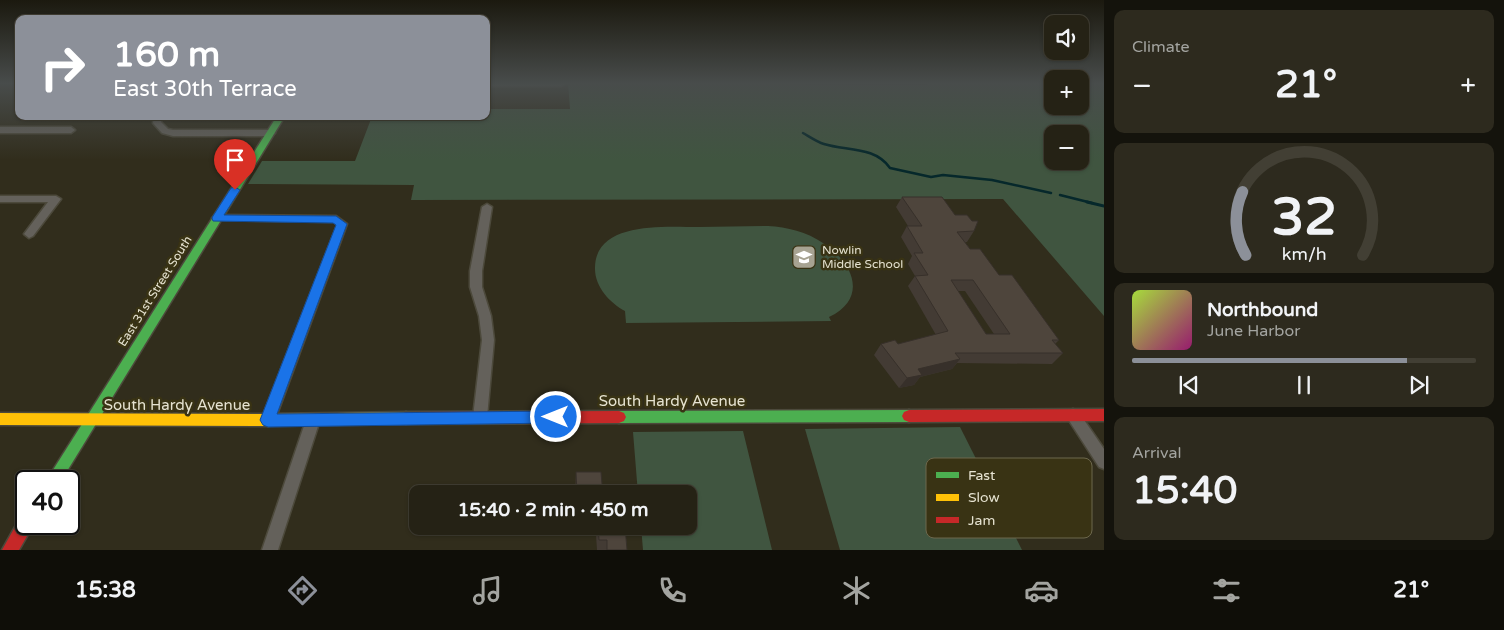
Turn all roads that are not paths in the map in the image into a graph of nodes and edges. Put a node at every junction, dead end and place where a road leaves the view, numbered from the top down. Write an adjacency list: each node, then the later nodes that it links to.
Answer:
1 (157, 120): 5 (street)
2 (279, 120): 5 (street, East 31st Street South)
3 (0, 130): 4 (street)
4 (71, 130)
5 (271, 133): 8 (street, East 31st Street South)
6 (0, 199): 9 (street)
7 (487, 207): 12 (street)
8 (217, 218): 14 (street, East 31st Street South); 15 (street)
9 (29, 234)
10 (1073, 415): 11 (street, South Hardy Avenue); 12 (street, South Hardy Avenue); 17 (street)
11 (1104, 415)
12 (480, 417): 16 (street, South Hardy Avenue)
13 (0, 419): 14 (street, South Hardy Avenue)
14 (91, 420): 15 (street, South Hardy Avenue); 18 (street, East 31st Street South)
15 (268, 420): 16 (street, South Hardy Avenue)
16 (313, 420): 21 (street)
17 (1104, 462)
18 (60, 470)
19 (19, 535): 20 (street)
20 (10, 550)
21 (270, 550)

